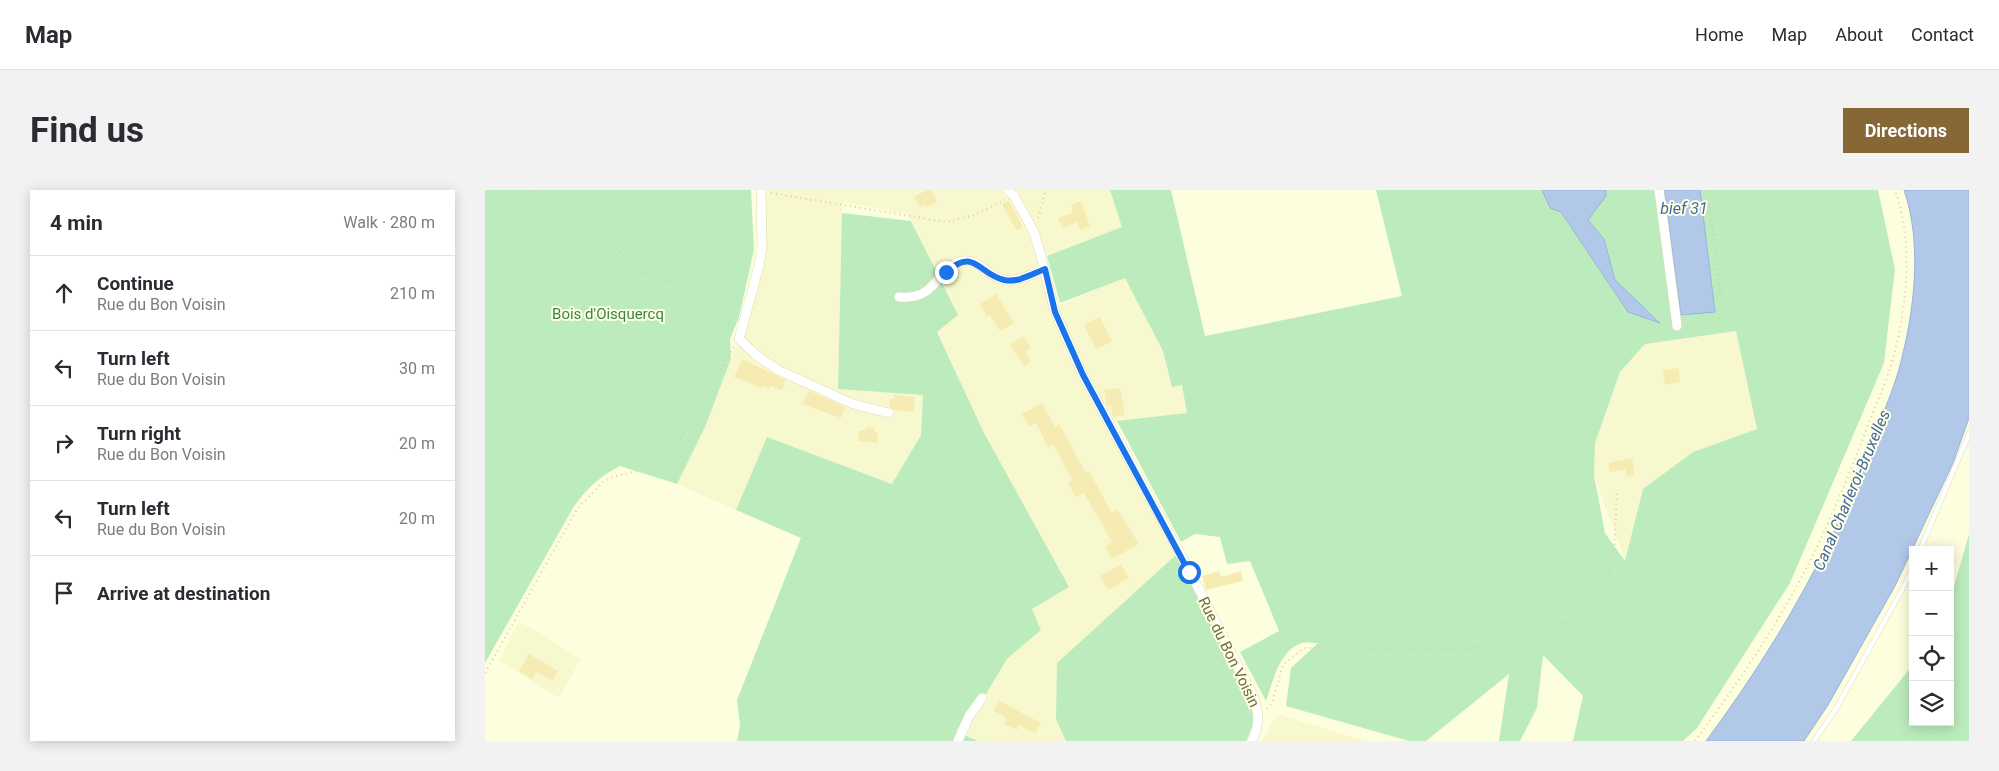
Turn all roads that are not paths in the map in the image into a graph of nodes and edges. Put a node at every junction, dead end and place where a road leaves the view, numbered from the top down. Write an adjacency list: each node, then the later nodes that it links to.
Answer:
1 (1659, 190): 6 (street)
2 (761, 191): 7 (street)
3 (1011, 193): 4 (street, Rue du Bon Voisin)
4 (1045, 269): 5 (street); 13 (street, Rue du Bon Voisin)
5 (899, 297)
6 (1677, 326)
7 (889, 413)
8 (1969, 434): 9 (lane)
9 (1922, 546)
10 (1909, 575): 14 (lane)
11 (982, 698): 12 (street)
12 (958, 741)
13 (1252, 741)
14 (1814, 741)

